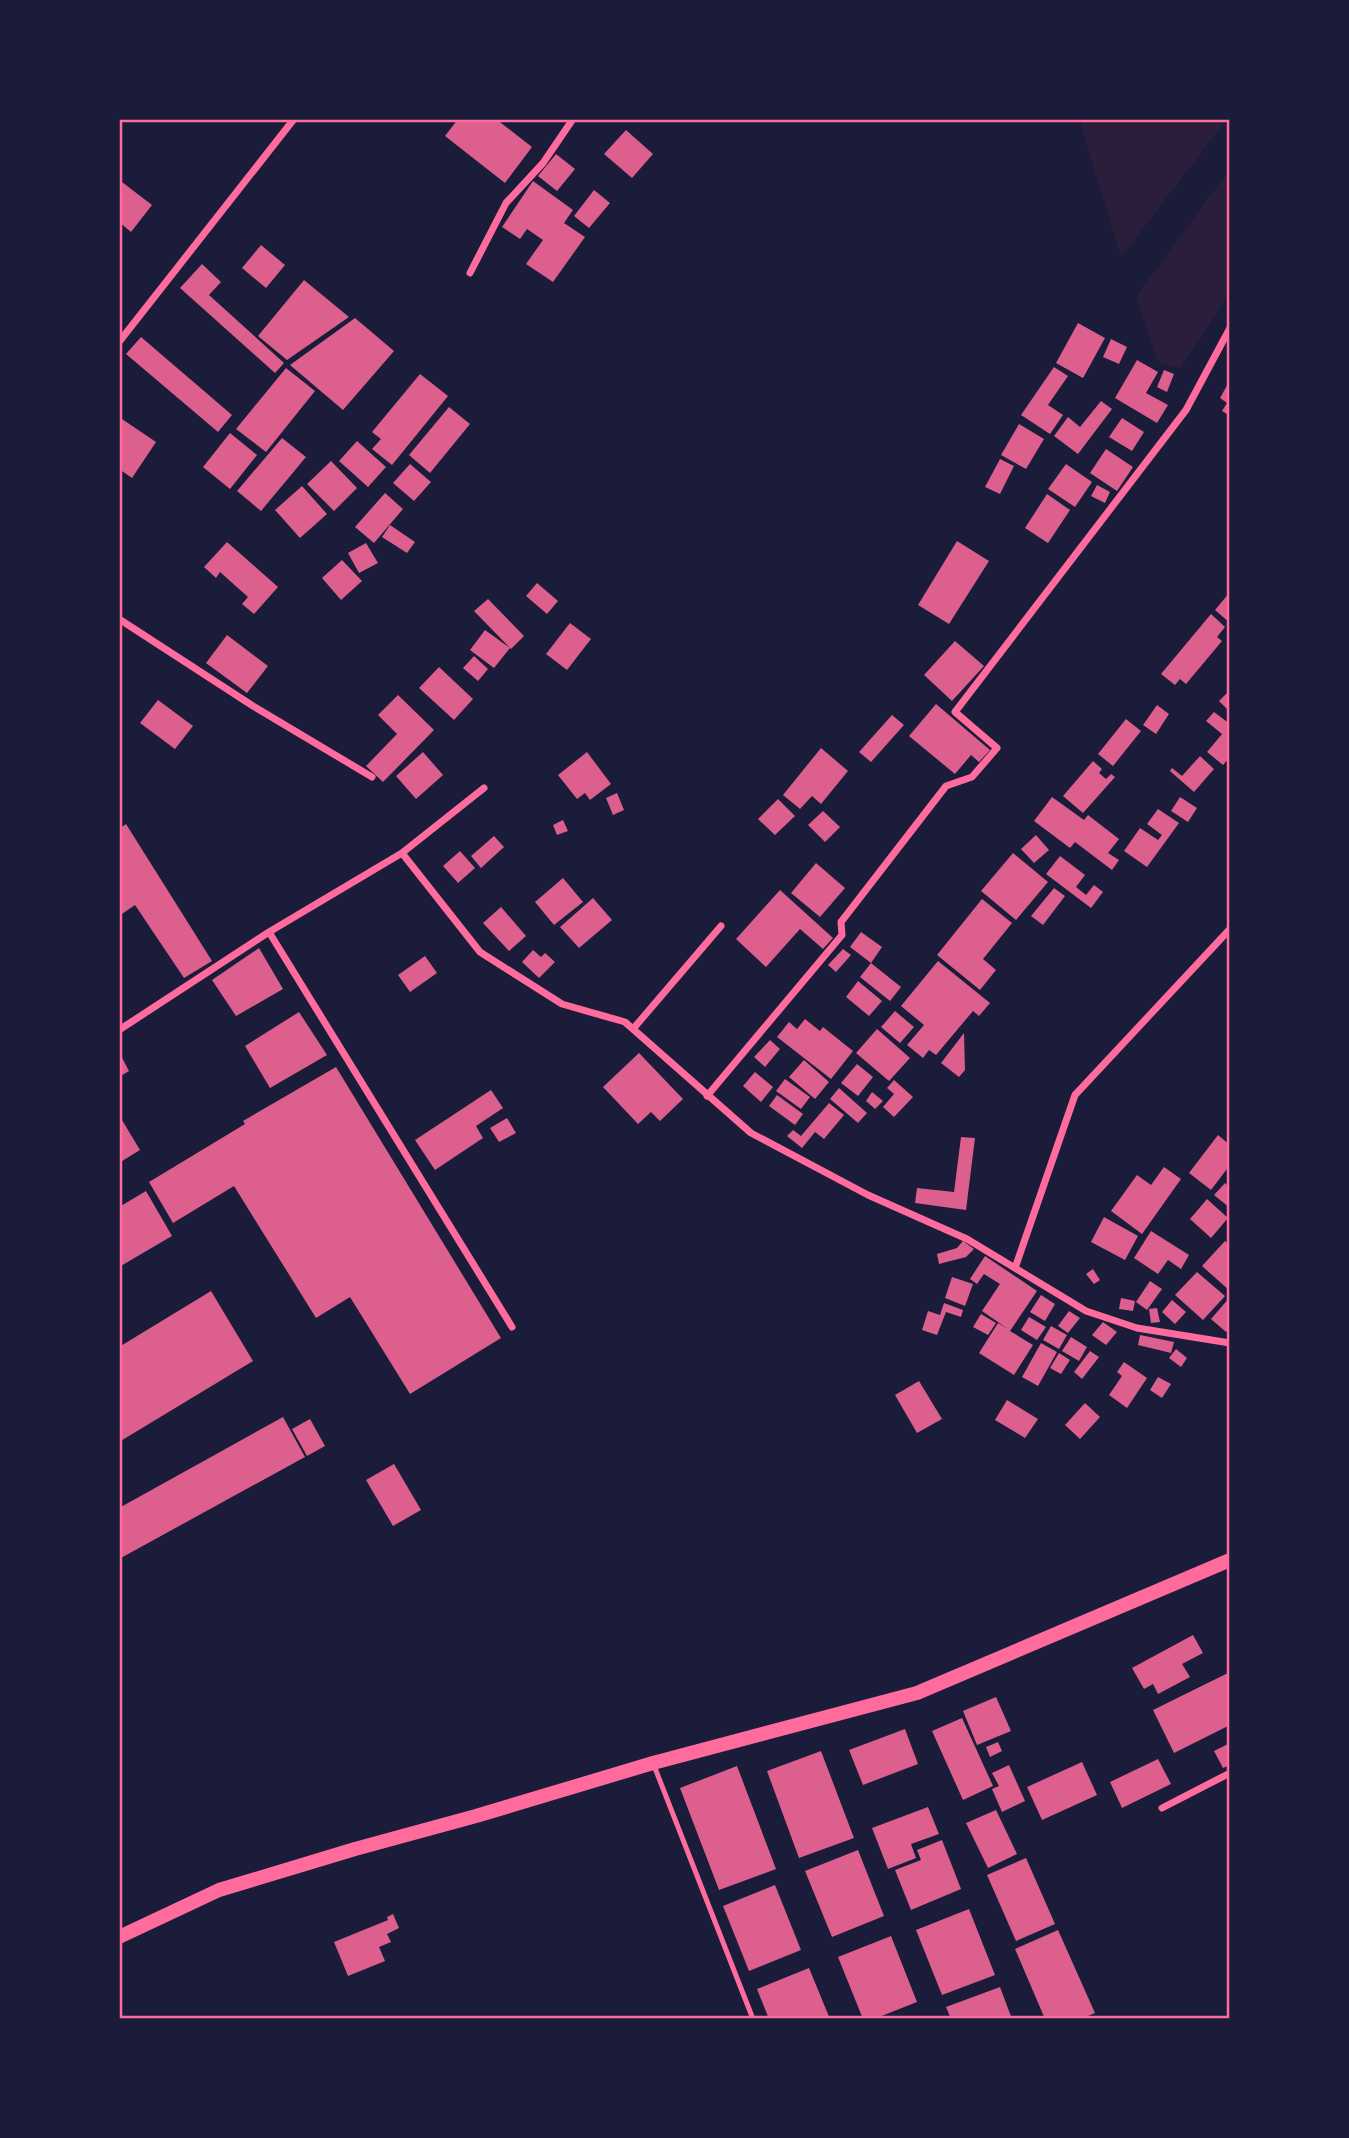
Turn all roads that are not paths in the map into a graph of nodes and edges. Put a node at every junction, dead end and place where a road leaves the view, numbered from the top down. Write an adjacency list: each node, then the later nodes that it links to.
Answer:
1 (295, 119): 5 (street)
2 (573, 119): 3 (street)
3 (470, 273)
4 (1230, 328): 15 (street)
5 (119, 342)
6 (119, 619): 7 (street)
7 (372, 777)
8 (484, 788): 9 (street)
9 (402, 853): 12 (street); 13 (street)
10 (721, 926): 13 (street)
11 (1230, 929): 16 (street)
12 (269, 932): 14 (street); 17 (street)
13 (633, 1028): 15 (street)
14 (119, 1030)
15 (707, 1096): 16 (street)
16 (1015, 1268): 18 (street)
17 (512, 1327)
18 (1230, 1343)
19 (1230, 1560): 20 (main road)
20 (653, 1763): 23 (main road); 24 (lane)
21 (1230, 1773): 22 (street)
22 (1162, 1808)
23 (119, 1937)
24 (753, 2019)

